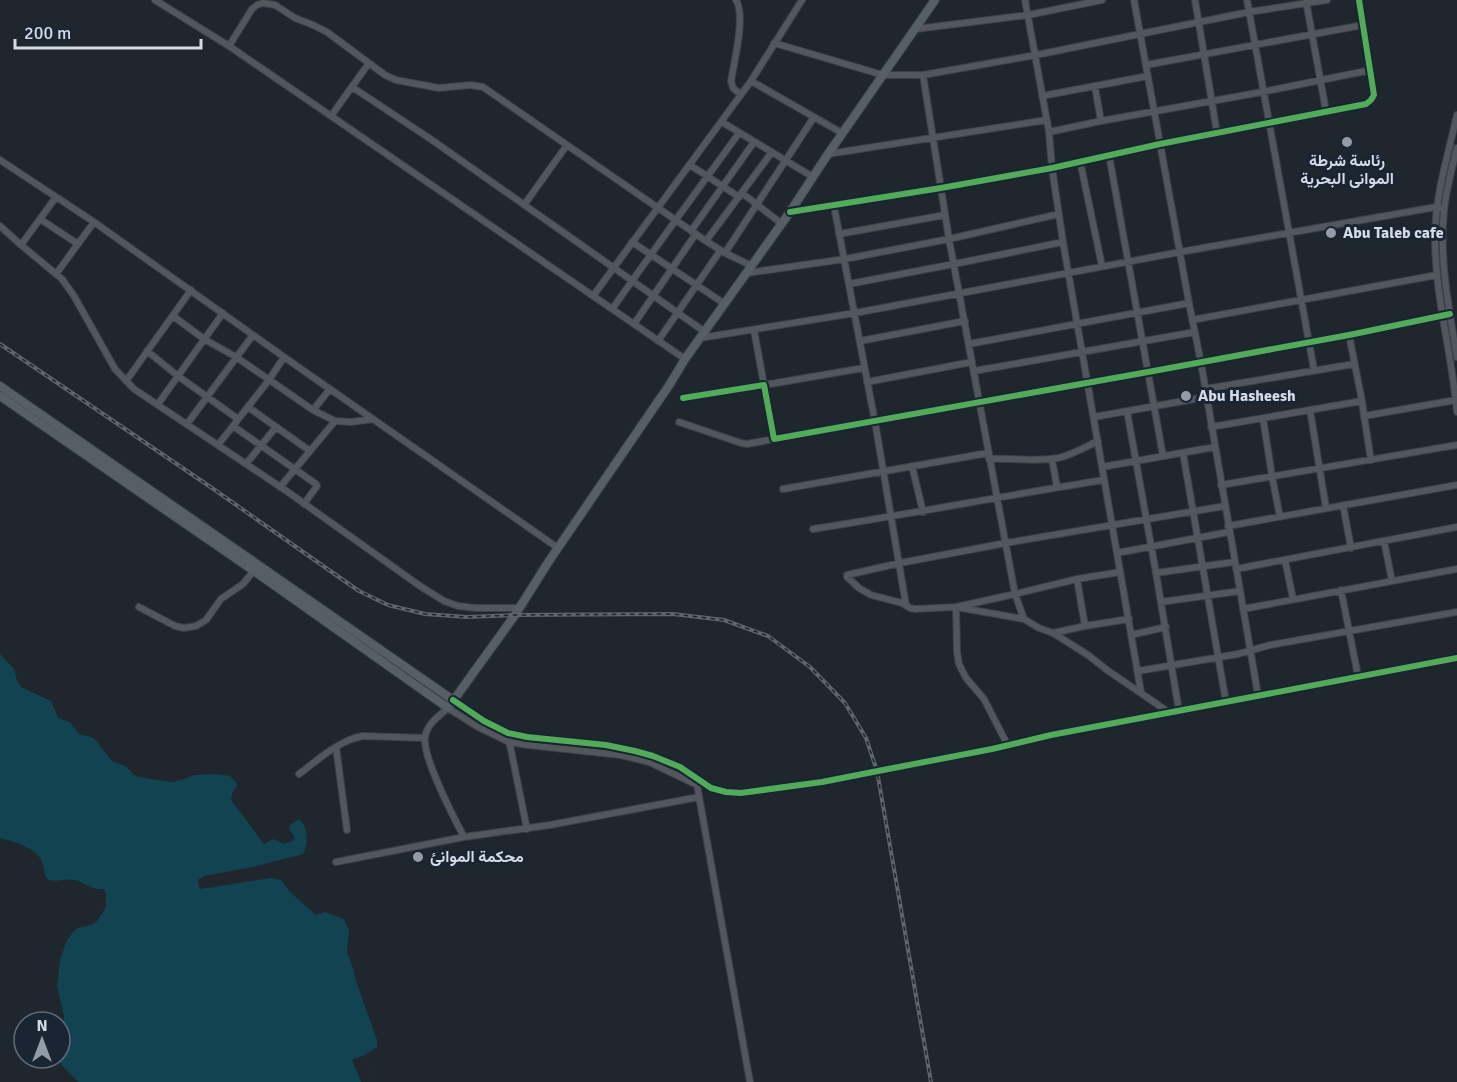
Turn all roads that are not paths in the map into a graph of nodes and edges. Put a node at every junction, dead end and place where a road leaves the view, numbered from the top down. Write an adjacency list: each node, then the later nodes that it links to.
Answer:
1 (155, 0): 24 (street)
2 (736, 0): 38 (street)
3 (802, 0): 22 (street)
4 (935, 0): 19 (main road)
5 (1025, 0): 16 (street)
6 (1102, 0): 13 (street)
7 (1134, 0): 20 (street)
8 (1195, 0): 17 (street)
9 (1247, 0): 15 (street)
10 (1327, 0): 14 (street)
11 (1359, 0): 18 (street)
12 (259, 2): 24 (street); 27 (street)
13 (1080, 2): 16 (street)
14 (1306, 2): 15 (street); 21 (street)
15 (1249, 12): 17 (street); 23 (street)
16 (1028, 15): 19 (street); 26 (street)
17 (1199, 22): 20 (street); 25 (street)
18 (1363, 25): 21 (street); 29 (street)
19 (916, 29): 30 (main road)
20 (1140, 34): 26 (street); 28 (street)
21 (1312, 35): 23 (street); 33 (street)
22 (774, 44): 30 (street); 34 (street)
23 (1254, 45): 25 (street); 37 (street)
24 (229, 46): 44 (street)
25 (1205, 54): 28 (street); 40 (street)
26 (1036, 55): 31 (street); 39 (street)
27 (369, 63): 35 (street); 57 (street)
28 (1146, 65): 32 (street)
29 (1371, 70): 33 (street); 41 (street)
30 (883, 75): 31 (street); 52 (main road)
31 (923, 75): 54 (street)
32 (1148, 76): 36 (street); 42 (street)
33 (1320, 80): 37 (street); 41 (street)
34 (751, 81): 38 (street); 45 (street)
35 (352, 87): 44 (street); 73 (street)
36 (1095, 87): 39 (street); 47 (street)
37 (1262, 92): 40 (street); 49 (street)
38 (740, 94): 48 (street)
39 (1042, 96): 46 (street)
40 (1212, 101): 42 (street); 53 (street)
41 (1326, 111): 49 (street)
42 (1154, 112): 47 (street); 56 (street)
43 (1457, 115): 76 (street)
44 (331, 116): 116 (street)
45 (814, 117): 52 (street); 63 (street)
46 (1047, 120): 50 (street); 54 (street)
47 (1101, 121): 50 (street)
48 (722, 122): 51 (street); 65 (street)
49 (1268, 123): 53 (street); 88 (street)
50 (1049, 132): 66 (street)
51 (739, 133): 55 (street); 67 (street)
52 (842, 133): 60 (main road)
53 (1217, 133): 56 (street)
54 (932, 138): 60 (street); 70 (street)
55 (754, 142): 59 (street); 69 (street)
56 (1160, 144): 61 (street); 98 (street)
57 (567, 145): 73 (street); 77 (street)
58 (1457, 148): 78 (street)
59 (772, 152): 63 (street); 71 (street)
60 (828, 154): 68 (main road)
61 (1109, 155): 64 (street); 101 (street)
62 (0, 160): 72 (street)
63 (786, 161): 68 (street); 74 (street)
64 (1080, 161): 66 (street); 103 (street)
65 (690, 165): 67 (street); 77 (street)
66 (1052, 168): 70 (street); 80 (street)
67 (707, 176): 69 (street); 83 (street)
68 (813, 177): 79 (main road)
69 (724, 187): 71 (street); 89 (street)
70 (941, 188): 75 (street); 81 (street)
71 (740, 195): 74 (street); 92 (street)
72 (56, 196): 82 (street); 84 (street)
73 (524, 205): 104 (street)
74 (757, 206): 86 (street); 97 (street)
75 (834, 206): 79 (street); 90 (street)
76 (1436, 207): 78 (street); 85 (street); 88 (street)
77 (657, 208): 83 (street); 94 (street)
78 (1444, 208): 85 (street)
79 (790, 212): 86 (main road)
80 (1059, 214): 91 (street); 93 (street)
81 (945, 215): 90 (street); 91 (street)
82 (40, 219): 95 (street); 96 (street)
83 (675, 221): 89 (street); 99 (street)
84 (94, 222): 95 (street); 113 (street)
85 (1439, 223): 109 (street); 125 (street)
86 (782, 224): 106 (main road)
87 (0, 226): 96 (street)
88 (1288, 232): 98 (street); 117 (street)
89 (693, 233): 92 (street); 105 (street)
90 (839, 234): 100 (street)
91 (950, 239): 100 (street); 102 (street)
92 (706, 242): 97 (street)
93 (1063, 242): 102 (street); 107 (street)
94 (632, 243): 99 (street); 104 (street)
95 (78, 244): 108 (street)
96 (21, 246): 108 (street)
97 (723, 252): 106 (street); 112 (street)
98 (1180, 252): 101 (street); 118 (street)
99 (651, 255): 105 (street); 110 (street)
100 (845, 259): 106 (street); 111 (street)
101 (1129, 261): 103 (street); 124 (street)
102 (954, 264): 111 (street); 114 (street)
103 (1102, 266): 107 (street)
104 (615, 267): 110 (street); 116 (street)
105 (671, 269): 112 (street); 115 (street)
106 (749, 269): 119 (main road)
107 (1070, 273): 114 (street); 131 (street)
108 (56, 274): 158 (street)
109 (1437, 275): 117 (street); 127 (street)
110 (633, 280): 115 (street); 120 (street)
111 (849, 284): 123 (street)
112 (697, 285): 119 (street); 121 (street)
113 (191, 290): 122 (street); 126 (street)
114 (960, 293): 123 (street); 129 (street)
115 (654, 295): 121 (street); 130 (street)
116 (593, 297): 120 (street)
117 (1301, 300): 128 (street); 141 (street)
118 (1188, 303): 124 (street); 128 (street)
119 (725, 304): 135 (main road)
120 (612, 309): 130 (street)
121 (678, 312): 135 (street); 139 (street)
122 (223, 313): 134 (street); 137 (street)
123 (855, 313): 132 (street); 140 (street)
124 (1138, 313): 131 (street); 138 (street)
125 (1450, 314): 127 (street); 147 (street)
126 (173, 316): 137 (street); 143 (street)
127 (1442, 316): 136 (street); 169 (street)
128 (1192, 320): 133 (street)
129 (965, 321): 140 (street); 142 (street)
130 (634, 324): 139 (street)
131 (1078, 324): 142 (street); 144 (street)
132 (754, 330): 135 (street); 161 (street)
133 (1195, 332): 138 (street); 150 (street)
134 (253, 334): 145 (street); 146 (street)
135 (703, 335): 148 (main road)
136 (1349, 335): 141 (street); 151 (street)
137 (204, 339): 145 (street); 156 (street)
138 (1142, 340): 144 (street); 155 (street)
139 (658, 341): 148 (street)
140 (860, 341): 152 (street)
141 (1309, 342): 150 (street); 153 (street)
142 (969, 344): 149 (street)
143 (147, 351): 156 (street); 158 (street)
144 (1083, 351): 154 (street); 160 (street)
145 (236, 357): 157 (street); 166 (street)
146 (284, 357): 157 (street); 163 (street)
147 (1457, 357)
148 (685, 359): 235 (main road)
149 (972, 362): 154 (street); 159 (street)
150 (1201, 363): 155 (street); 164 (street)
151 (1354, 364): 153 (street); 170 (street)
152 (864, 368): 159 (street); 161 (street)
153 (1314, 370): 164 (street)
154 (974, 371): 171 (street)
155 (1148, 372): 160 (street); 173 (street)
156 (178, 376): 166 (street); 172 (street)
157 (269, 380): 174 (street); 175 (street)
158 (126, 381): 172 (street)
159 (867, 382): 186 (street)
160 (1088, 383): 171 (street); 180 (street)
161 (764, 385): 168 (street); 191 (street)
162 (0, 386): 242 (main road)
163 (330, 389): 175 (street); 183 (street)
164 (1205, 389): 167 (street)
165 (0, 396): 242 (main road)
166 (207, 397): 182 (street); 187 (street)
167 (1206, 397): 173 (street); 190 (street)
168 (683, 398)
169 (1456, 400): 178 (street); 179 (street)
170 (1362, 401): 176 (street); 179 (street)
171 (980, 402): 186 (street); 199 (street)
172 (158, 404): 187 (street)
173 (1154, 406): 177 (street); 200 (street)
174 (248, 407): 182 (street); 189 (street)
175 (313, 410): 184 (street)
176 (1310, 410): 181 (street); 207 (street)
177 (1127, 411): 180 (street); 203 (street)
178 (1457, 412)
179 (1364, 416): 202 (street)
180 (1094, 417): 192 (street)
181 (1263, 418): 190 (street); 210 (street)
182 (238, 419): 188 (street)
183 (373, 419): 184 (street); 235 (street)
184 (335, 421): 197 (street)
185 (679, 422): 191 (street)
186 (875, 422): 191 (street); 209 (street)
187 (187, 423): 193 (street)
188 (233, 426): 193 (street); 195 (street)
189 (276, 427): 195 (street); 197 (street)
190 (1211, 427): 196 (street)
191 (774, 439)
192 (1098, 441): 201 (street); 206 (street)
193 (218, 445): 204 (street)
194 (1457, 445): 202 (street)
195 (261, 446): 204 (street); 208 (street)
196 (1215, 447): 198 (street); 212 (street)
197 (310, 451): 208 (street)
198 (1183, 453): 200 (street); 223 (street)
199 (989, 456): 201 (street); 205 (street); 217 (street)
200 (1163, 456): 203 (street)
201 (1052, 459): 215 (street)
202 (1371, 460): 207 (street)
203 (1136, 461): 206 (street); 226 (street)
204 (246, 464): 214 (street)
205 (912, 466): 209 (street); 222 (street)
206 (1102, 467): 211 (street)
207 (1319, 468): 210 (street); 221 (street)
208 (295, 469): 214 (street); 218 (street)
209 (884, 471): 216 (street); 224 (street)
210 (1272, 476): 212 (street); 225 (street)
211 (1104, 480): 215 (street); 227 (street)
212 (1221, 485): 220 (street)
213 (1457, 485): 219 (street)
214 (280, 487): 218 (street)
215 (1057, 487): 217 (street)
216 (783, 489)
217 (996, 497): 222 (street); 233 (street)
218 (304, 504): 258 (street)
219 (1343, 505): 221 (street); 236 (street)
220 (1225, 506): 223 (street); 230 (street)
221 (1326, 508): 225 (street)
222 (922, 512): 224 (street)
223 (1193, 512): 226 (street); 231 (street)
224 (892, 516): 229 (street); 240 (street)
225 (1280, 517): 230 (street)
226 (1147, 520): 227 (street); 234 (street)
227 (1112, 526): 233 (street); 237 (street)
228 (1457, 526): 232 (street)
229 (813, 529)
230 (1229, 529): 231 (street); 239 (street)
231 (1197, 538): 234 (street); 241 (street)
232 (1384, 541): 236 (street); 248 (street)
233 (1006, 543): 240 (street); 251 (street)
234 (1152, 547): 237 (street); 246 (street)
235 (558, 548): 258 (main road)
236 (1351, 548): 238 (street)
237 (1117, 553): 245 (street)
238 (1285, 560): 243 (street); 253 (street)
239 (1234, 562): 241 (street); 243 (street)
240 (900, 563): 255 (street); 255 (street)
241 (1202, 566): 246 (street); 252 (street)
242 (256, 568): 256 (street); 277 (main road)
243 (1236, 569): 250 (street)
244 (1457, 570): 248 (street)
245 (1120, 572): 247 (street); 262 (street)
246 (1156, 573): 254 (street)
247 (1077, 579): 251 (street); 263 (street)
248 (1392, 581): 249 (street)
249 (1341, 590): 253 (street); 265 (street)
250 (1240, 591): 252 (street); 259 (street)
251 (1015, 594): 257 (street); 261 (street)
252 (1208, 595): 254 (street); 269 (street)
253 (1293, 599): 259 (street)
254 (1161, 602): 264 (street)
255 (906, 605): 257 (street)
256 (139, 607)
257 (956, 607): 261 (street); 283 (street)
258 (520, 608): 277 (main road)
259 (1243, 609): 268 (street)
260 (1457, 612): 265 (street)
261 (1024, 619): 266 (street)
262 (1129, 620): 263 (street); 267 (street)
263 (1085, 626): 266 (street)
264 (1166, 627): 267 (street); 271 (street)
265 (1349, 631): 268 (street); 273 (street)
266 (1053, 633): 274 (street)
267 (1131, 635): 272 (street)
268 (1251, 651): 269 (street); 275 (street)
269 (1218, 658): 271 (street); 276 (street)
270 (1457, 658): 273 (street)
271 (1172, 666): 272 (street); 278 (street)
272 (1138, 672): 274 (street)
273 (1358, 676): 275 (street)
274 (1141, 692): 279 (street)
275 (1258, 695): 276 (street)
276 (1226, 702): 278 (street)
277 (451, 704): 280 (street); 281 (street); 282 (street)
278 (1179, 711): 279 (street)
279 (1170, 713): 283 (street)
280 (508, 733): 282 (street); 286 (street)
281 (424, 738): 284 (street); 290 (street)
282 (509, 742): 286 (street); 288 (street)
283 (1007, 744): 286 (street)
284 (336, 747): 285 (street); 289 (street)
285 (299, 774)
286 (699, 784): 287 (street)
287 (699, 797): 288 (street); 292 (street)
288 (527, 829): 290 (street)
289 (347, 830)
290 (464, 837): 291 (street)
291 (336, 862)
292 (750, 1082)

